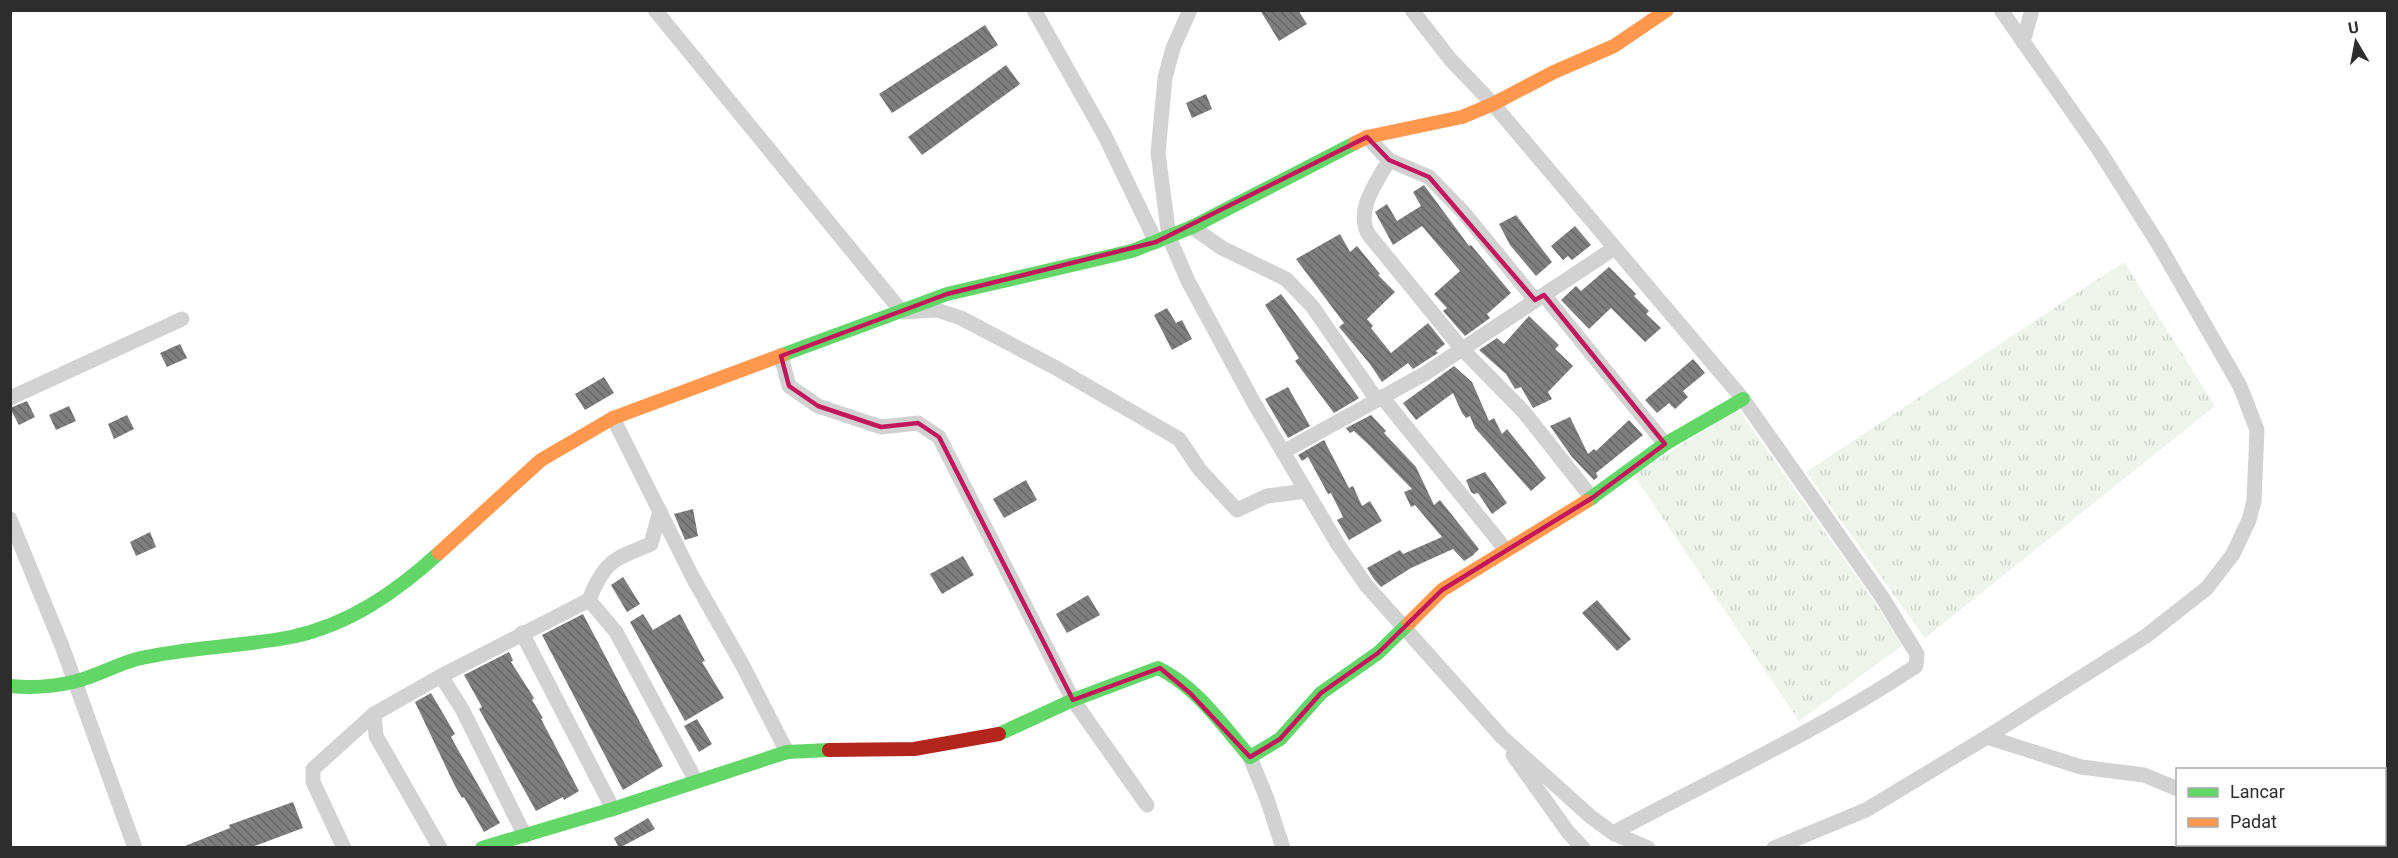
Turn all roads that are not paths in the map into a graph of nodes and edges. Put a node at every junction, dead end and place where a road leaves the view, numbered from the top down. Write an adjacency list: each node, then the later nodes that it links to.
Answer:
1 (655, 10): 16 (street)
2 (1034, 10): 13 (street)
3 (1190, 10): 13 (street)
4 (1412, 10): 9 (street)
5 (1667, 10): 9 (street)
6 (2001, 10): 8 (street)
7 (2032, 10): 8 (street)
8 (2024, 42): 40 (street)
9 (1493, 104): 10 (street); 14 (street)
10 (1366, 137): 11 (street); 12 (street)
11 (1389, 160): 15 (street); 18 (street)
12 (1192, 227): 13 (street); 21 (street)
13 (1163, 240): 16 (street); 25 (street)
14 (1613, 249): 15 (street); 22 (street)
15 (1540, 298): 18 (street); 24 (street)
16 (902, 312): 19 (street); 26 (street)
17 (182, 319): 20 (street)
18 (1462, 348): 21 (street); 27 (street)
19 (781, 356): 23 (street); 37 (street)
20 (10, 398)
21 (1379, 398): 25 (street); 30 (street)
22 (1743, 399): 24 (street); 47 (street)
23 (613, 418): 28 (street); 35 (street)
24 (1665, 444): 27 (street)
25 (1283, 452): 26 (street)
26 (1306, 491): 32 (street)
27 (1592, 498): 30 (street)
28 (660, 511): 31 (street); 41 (street)
29 (10, 519): 35 (street)
30 (1506, 550): 32 (street)
31 (589, 600): 33 (street); 43 (street)
32 (1404, 625): 39 (street); 42 (street)
33 (522, 633): 34 (street); 46 (street)
34 (441, 676): 38 (street); 48 (street)
35 (75, 682): 36 (street); 49 (street)
36 (10, 686)
37 (1073, 700): 41 (street); 42 (street); 45 (street)
38 (374, 714): 50 (street); 51 (street)
39 (1502, 737): 47 (street); 54 (street)
40 (1987, 737): 44 (street); 56 (street)
41 (787, 752): 43 (street)
42 (1250, 757): 53 (street)
43 (696, 781): 46 (street)
44 (2176, 788)
45 (1147, 805)
46 (613, 809): 48 (street)
47 (1613, 833): 55 (street)
48 (525, 836): 52 (street)
49 (135, 848)
50 (344, 848)
51 (440, 848)
52 (482, 848)
53 (1283, 848)
54 (1583, 848)
55 (1648, 848)
56 (1774, 848)

